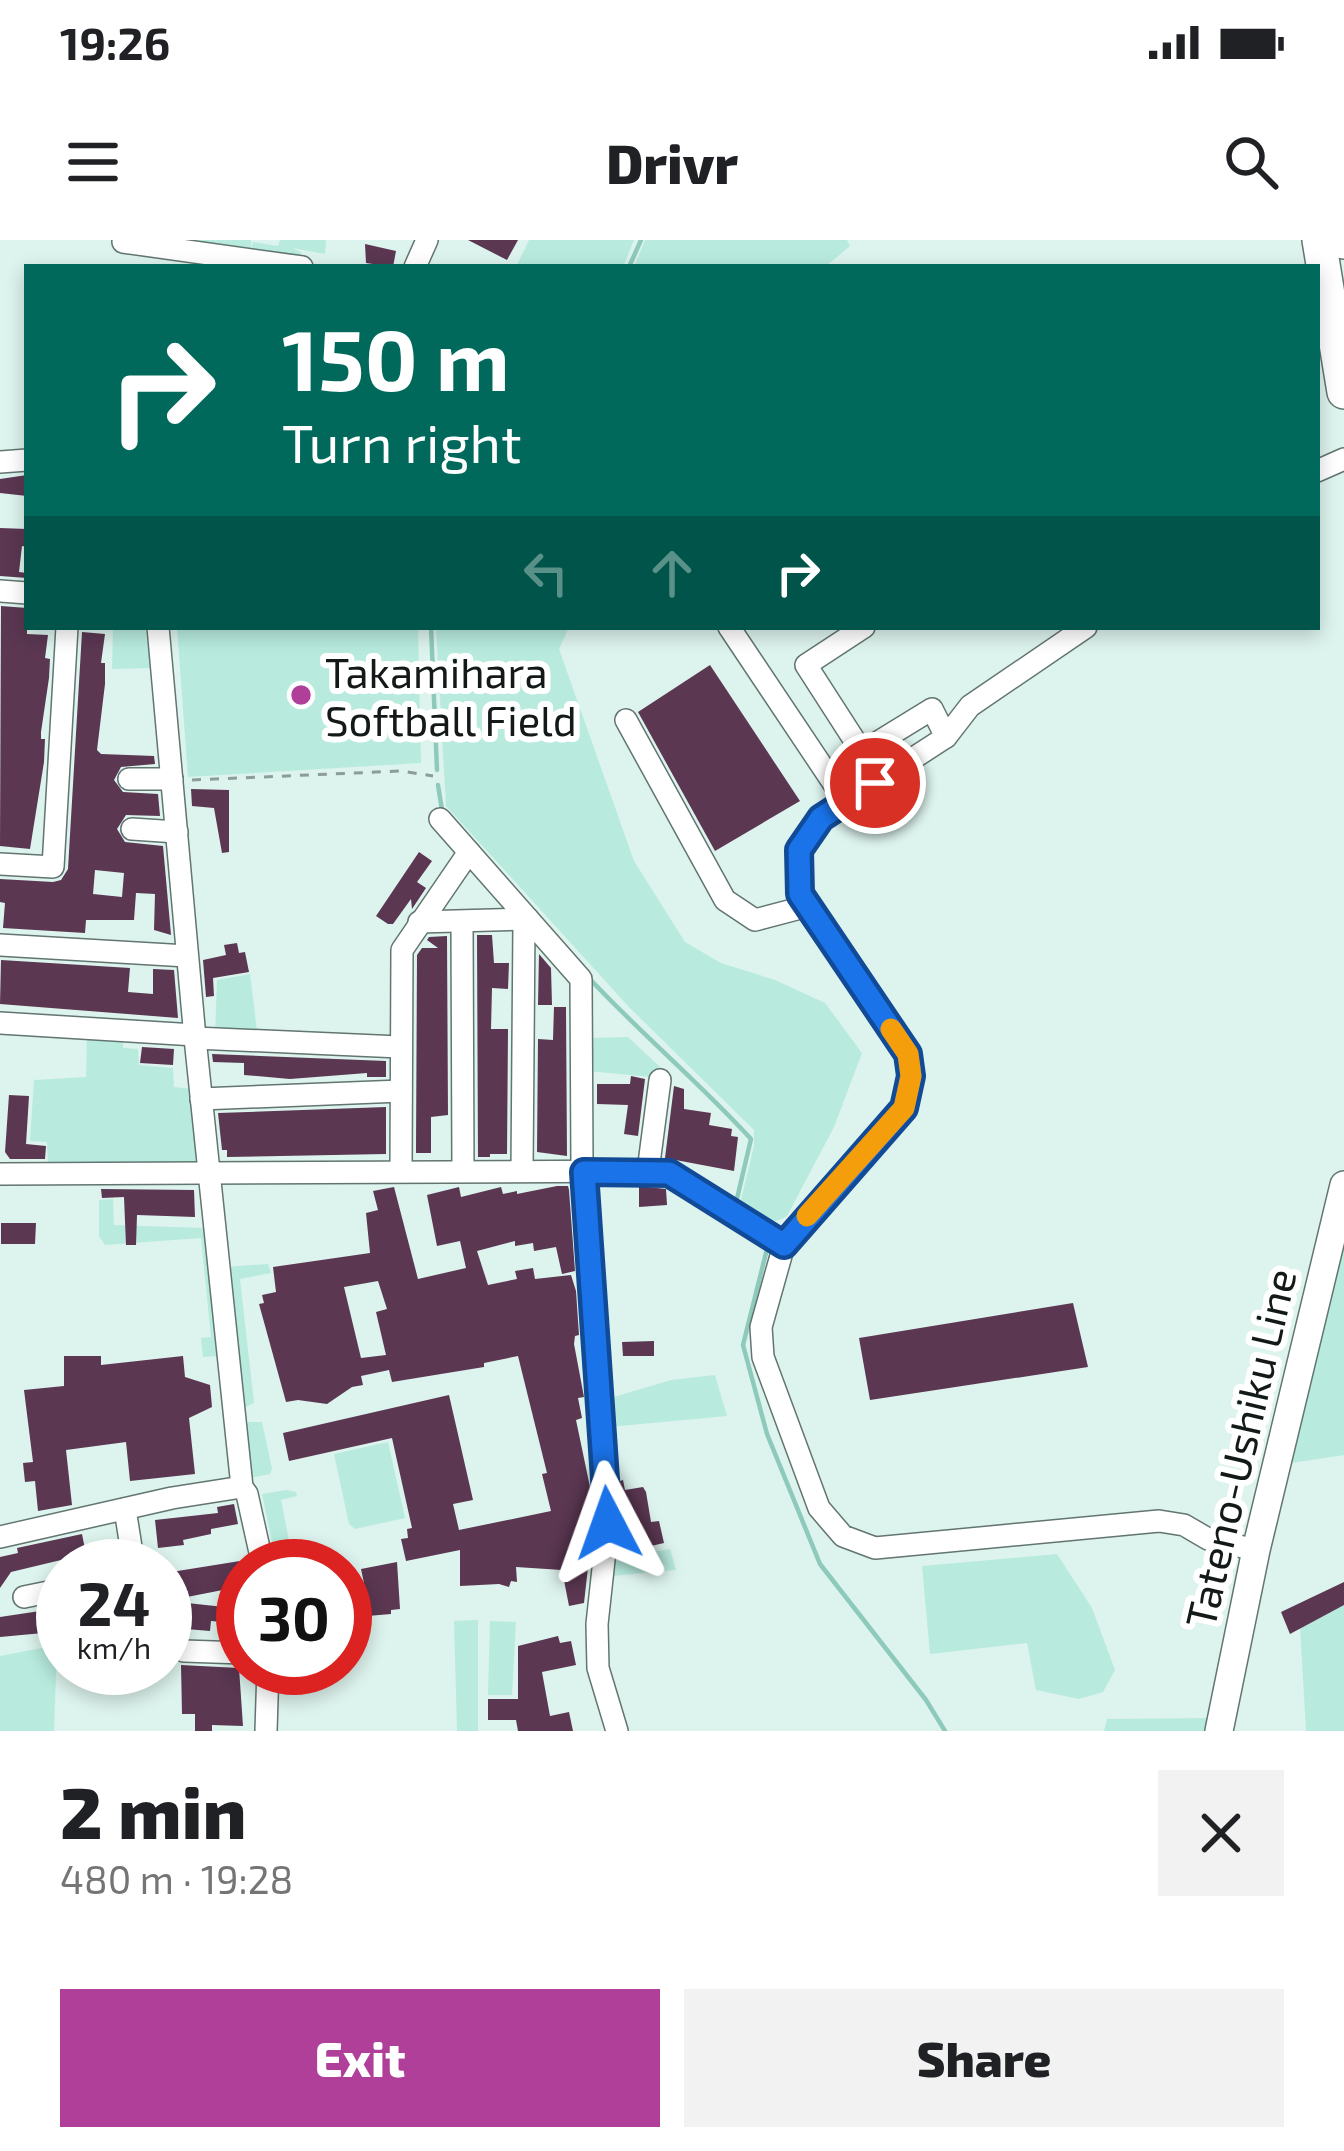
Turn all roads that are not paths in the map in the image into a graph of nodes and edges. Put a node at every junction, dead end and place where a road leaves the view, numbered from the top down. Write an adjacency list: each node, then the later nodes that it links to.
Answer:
1 (1319, 240): 4 (highway)
2 (123, 241): 3 (street)
3 (281, 264)
4 (1344, 392)
5 (67, 630): 19 (street)
6 (158, 630): 13 (street)
7 (731, 630): 14 (street)
8 (859, 630): 11 (street)
9 (1082, 630): 11 (street)
10 (626, 720): 20 (street)
11 (946, 736): 14 (street)
12 (129, 779): 13 (street)
13 (172, 780): 17 (street)
14 (846, 802): 20 (street)
15 (440, 819): 18 (street)
16 (132, 829): 17 (street)
17 (177, 832): 25 (street)
18 (469, 852): 21 (street); 22 (street)
19 (0, 864)
20 (808, 906): 40 (street)
21 (526, 921): 23 (street); 32 (street); 36 (street)
22 (419, 922): 23 (street); 28 (street)
23 (462, 922): 34 (street)
24 (0, 945): 25 (street)
25 (187, 956): 27 (street)
26 (0, 1022): 27 (street)
27 (195, 1036): 28 (street); 31 (street)
28 (400, 1047): 30 (street)
29 (660, 1080): 35 (street)
30 (401, 1091): 31 (street); 33 (street)
31 (201, 1099): 38 (street)
32 (521, 1170): 34 (street); 36 (street)
33 (401, 1171): 34 (street); 38 (street)
34 (463, 1171)
35 (648, 1171): 36 (street); 40 (street)
36 (584, 1172): 51 (street)
37 (0, 1174): 38 (street)
38 (210, 1175): 41 (street)
39 (1344, 1185): 46 (main road, Tateno-Ushiku Line)
40 (787, 1239): 46 (street)
41 (242, 1487): 42 (street); 45 (street)
42 (125, 1509): 43 (street); 44 (street)
43 (0, 1537)
44 (130, 1539)
45 (257, 1539)
46 (1256, 1550): 52 (main road, Tateno-Ushiku Line)
47 (36, 1595): 48 (street)
48 (24, 1597)
49 (267, 1695): 50 (street)
50 (266, 1731)
51 (617, 1731)
52 (1219, 1731)

